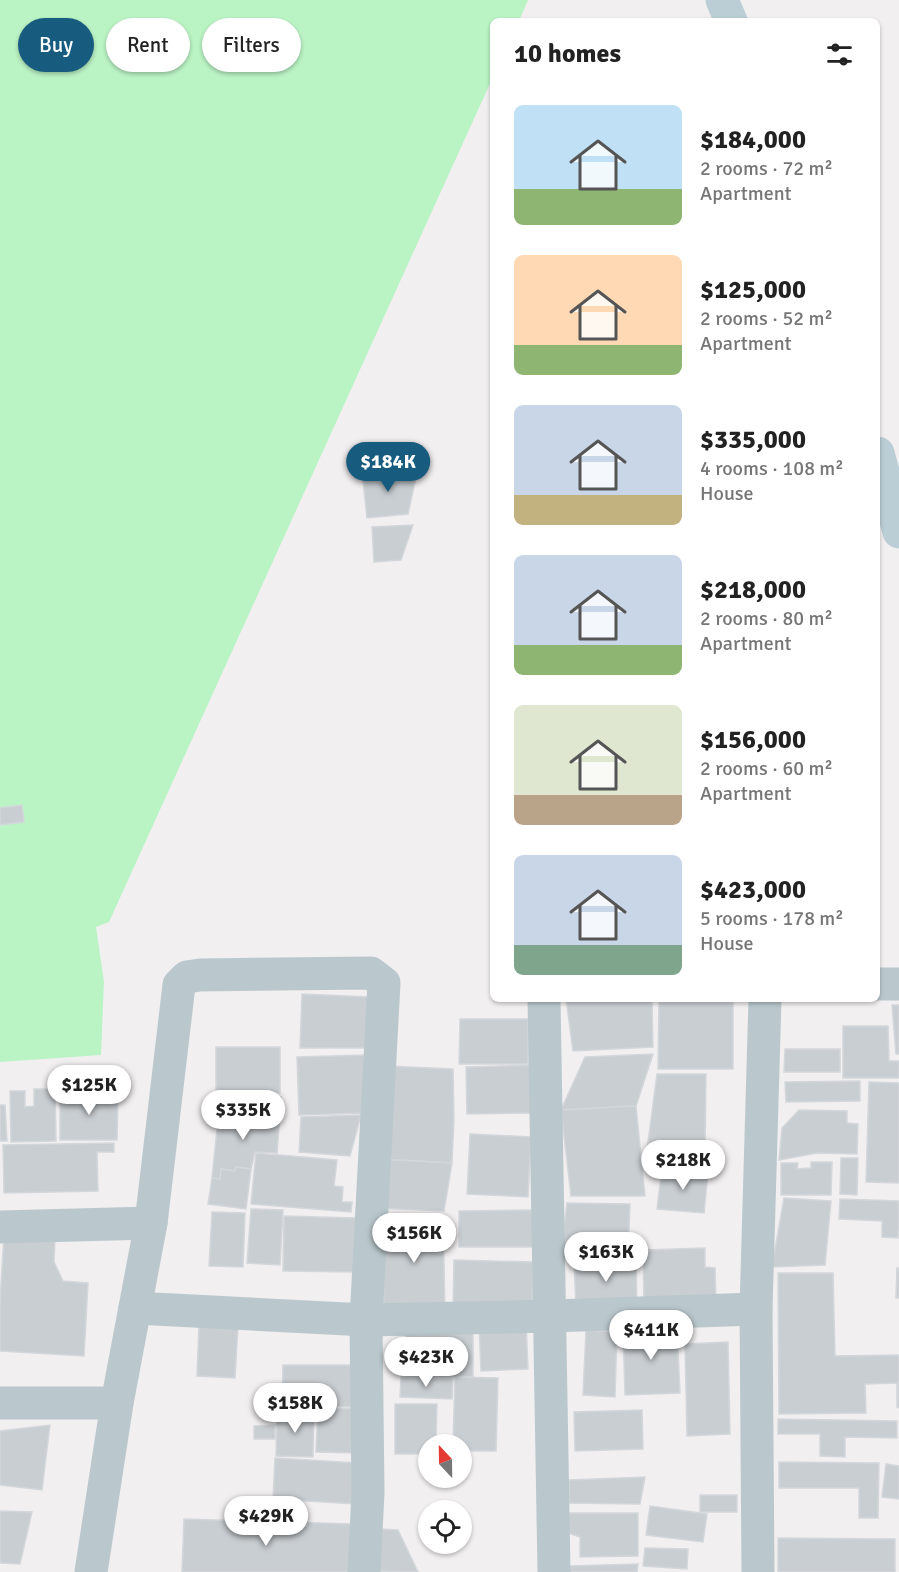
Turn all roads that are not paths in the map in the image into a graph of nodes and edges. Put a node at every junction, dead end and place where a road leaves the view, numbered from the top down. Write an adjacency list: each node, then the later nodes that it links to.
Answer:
1 (722, 0): 2 (street)
2 (730, 18)
3 (880, 461): 4 (street)
4 (899, 532)
5 (880, 984): 6 (street)
6 (899, 984)
7 (544, 1002): 13 (street)
8 (765, 1002): 12 (street)
9 (151, 1223): 10 (street); 11 (street); 14 (street)
10 (0, 1227)
11 (135, 1308): 14 (street); 16 (street)
12 (756, 1309): 13 (street); 20 (street)
13 (551, 1316): 14 (street); 19 (street)
14 (366, 1320): 18 (street)
15 (0, 1403): 16 (street)
16 (117, 1403): 17 (street)
17 (91, 1572)
18 (364, 1572)
19 (554, 1572)
20 (758, 1572)

